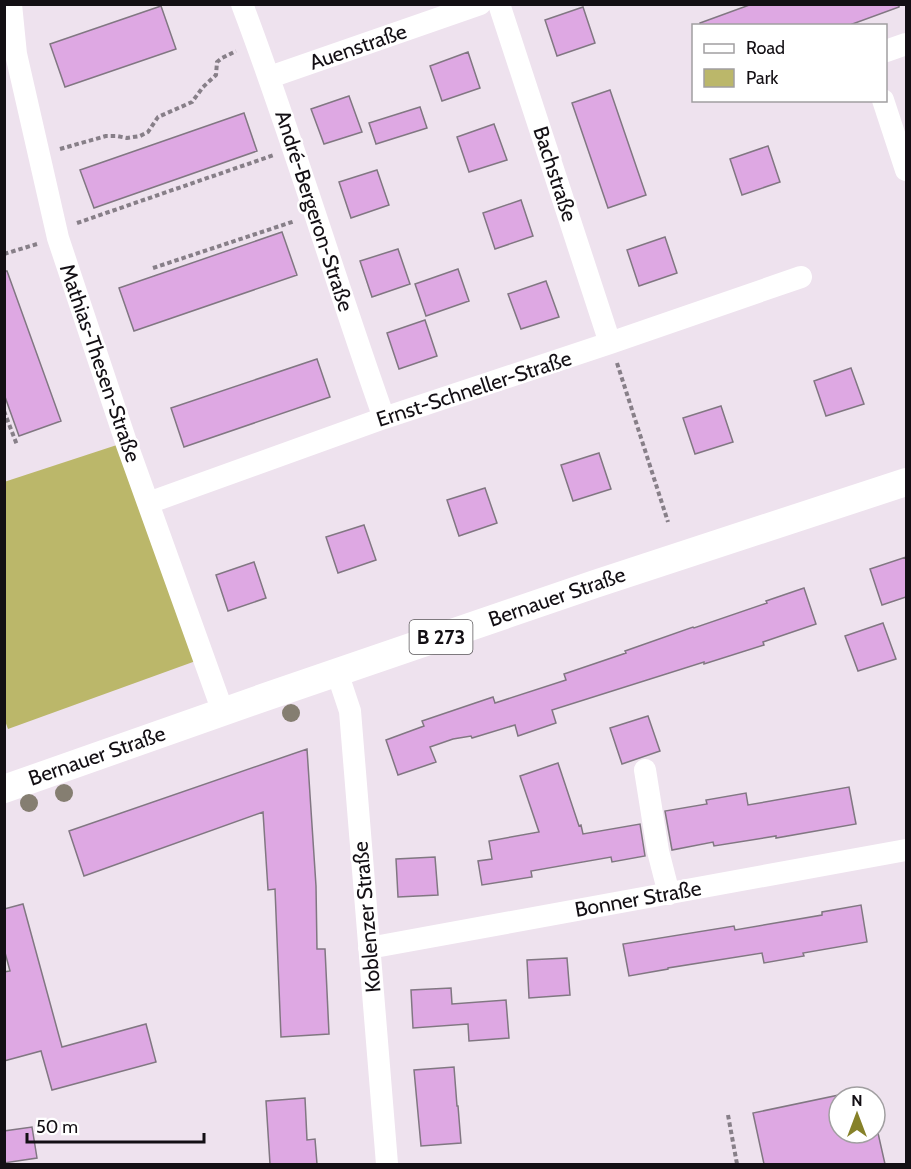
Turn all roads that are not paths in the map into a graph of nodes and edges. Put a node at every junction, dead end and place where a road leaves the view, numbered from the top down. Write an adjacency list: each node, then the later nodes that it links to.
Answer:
1 (11, 4): 14 (street, Mathias-Thesen-Straße)
2 (242, 4): 7 (street, André-Bergeron-Straße)
3 (480, 4): 7 (street, Auenstraße)
4 (499, 4): 11 (street, Bachstraße)
5 (906, 44): 6 (street)
6 (887, 50)
7 (270, 77): 12 (street, André-Bergeron-Straße)
8 (884, 102): 9 (street)
9 (906, 170)
10 (801, 277): 11 (street, Ernst-Schneller-Straße)
11 (610, 343): 12 (street, Ernst-Schneller-Straße)
12 (384, 418): 14 (street, Ernst-Schneller-Straße)
13 (906, 482): 15 (main road, Bernauer Straße / B 273)
14 (148, 503): 16 (street, Mathias-Thesen-Straße)
15 (337, 672): 16 (main road, Bernauer Straße / B 273); 21 (street, Koblenzer Straße)
16 (223, 712): 18 (main road, Bernauer Straße / B 273)
17 (645, 770): 20 (street)
18 (4, 789)
19 (906, 850): 20 (street, Bonner Straße)
20 (669, 894): 21 (street, Bonner Straße)
21 (369, 948): 22 (street, Koblenzer Straße)
22 (387, 1164)

